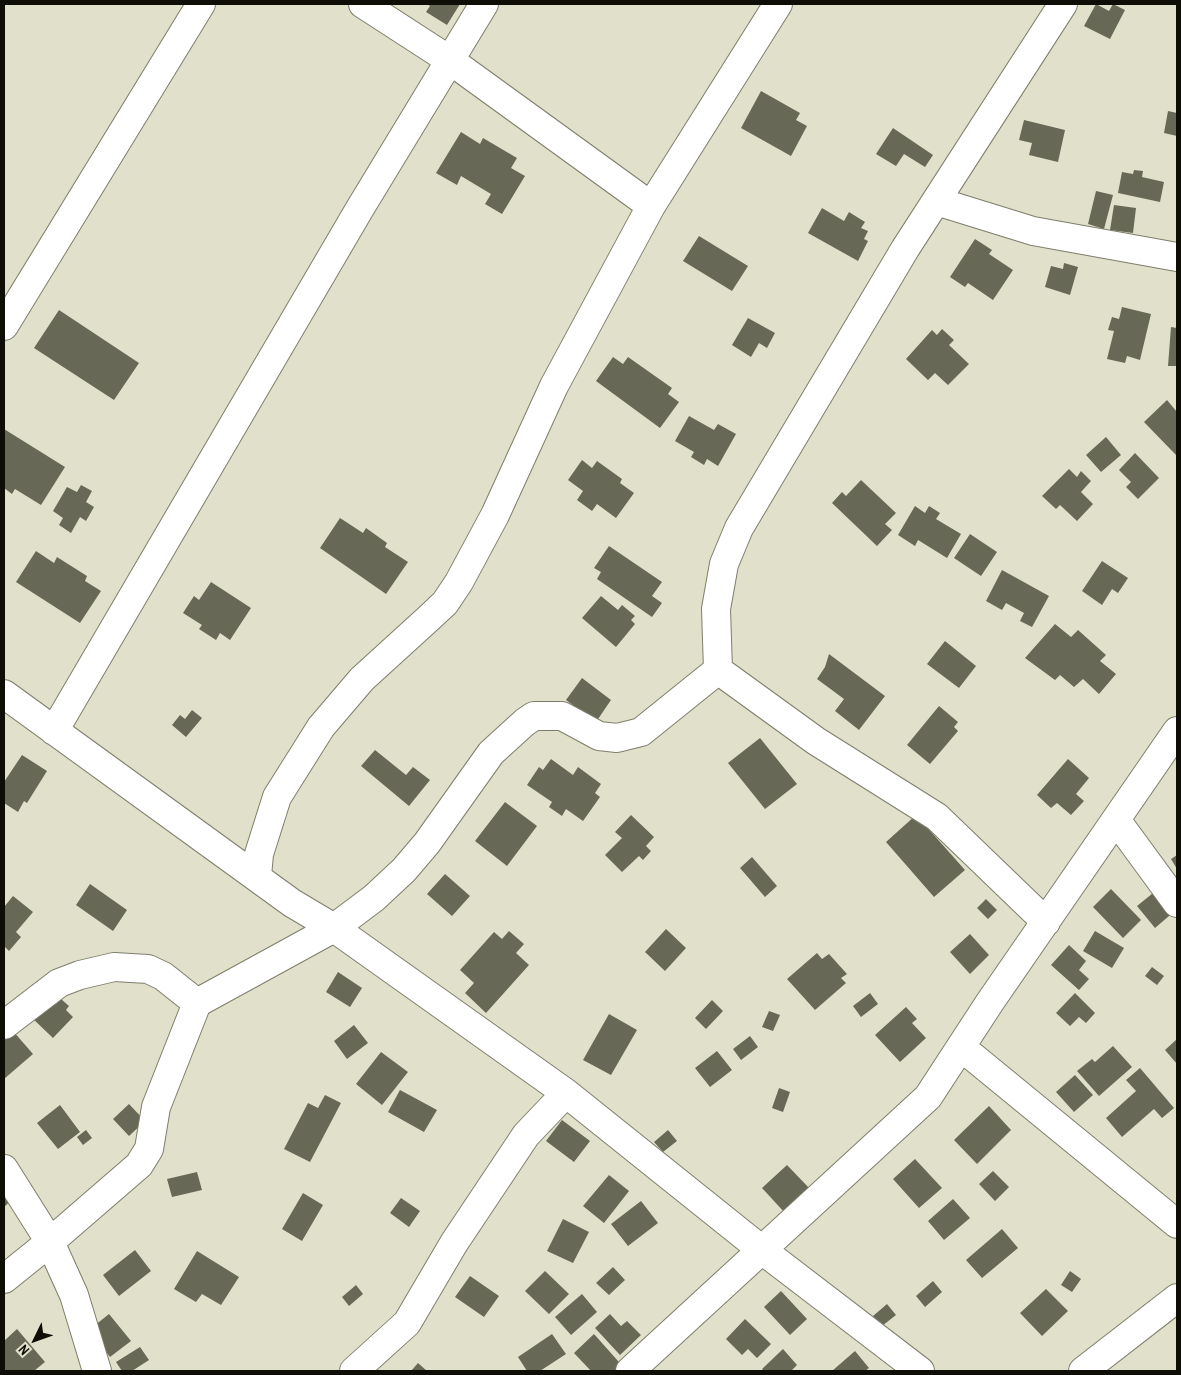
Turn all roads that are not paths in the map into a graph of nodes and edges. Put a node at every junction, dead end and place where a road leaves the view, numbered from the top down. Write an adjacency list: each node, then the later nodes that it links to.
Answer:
1 (201, 4): 10 (street)
2 (363, 4): 6 (street)
3 (484, 4): 6 (street)
4 (778, 4): 8 (street)
5 (1063, 4): 7 (street)
6 (452, 61): 8 (street); 13 (street)
7 (936, 202): 9 (street); 11 (street)
8 (651, 206): 16 (street)
9 (1177, 257)
10 (4, 326)
11 (718, 670): 18 (street); 19 (street)
12 (4, 694): 13 (street)
13 (54, 731): 16 (street)
14 (1177, 731): 15 (street)
15 (1117, 820): 17 (street); 18 (street)
16 (257, 876): 19 (street)
17 (1177, 903)
18 (1046, 922): 22 (street)
19 (334, 928): 20 (street); 23 (street)
20 (197, 1003): 21 (street); 26 (street)
21 (4, 1025)
22 (960, 1047): 25 (street); 27 (street)
23 (566, 1093): 27 (street); 31 (street)
24 (4, 1169): 26 (street)
25 (1177, 1224)
26 (50, 1242): 28 (street); 30 (street)
27 (762, 1250): 32 (street); 33 (street)
28 (4, 1279)
29 (1177, 1298): 34 (street)
30 (97, 1371)
31 (354, 1371)
32 (630, 1371)
33 (920, 1371)
34 (1083, 1371)

